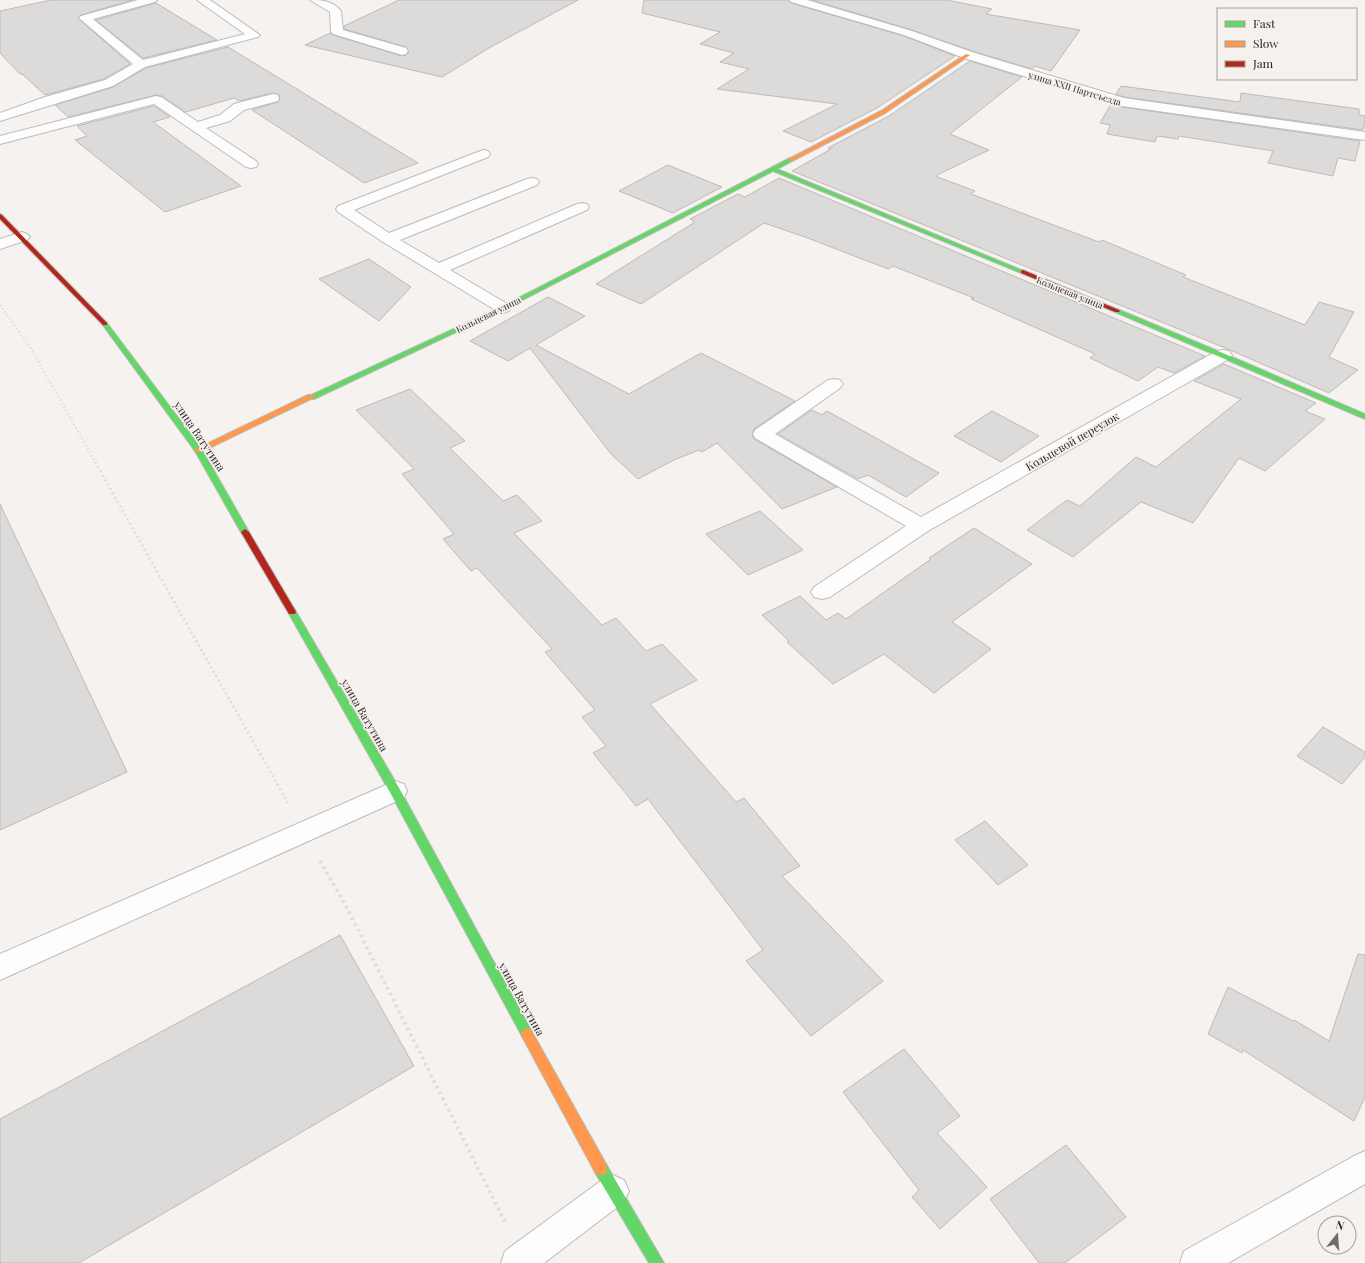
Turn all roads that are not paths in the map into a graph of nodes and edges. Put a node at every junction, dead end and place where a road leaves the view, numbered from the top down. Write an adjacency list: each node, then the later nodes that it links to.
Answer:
1 (151, 0): 7 (street)
2 (203, 0): 7 (street)
3 (316, 0): 5 (street)
4 (795, 0): 6 (street, улица XXII Партсъезда)
5 (402, 51)
6 (968, 56): 11 (street, улица XXII Партсъезда); 15 (street, Кольцевая улица)
7 (141, 64): 9 (street)
8 (273, 98): 10 (street)
9 (0, 117)
10 (196, 126): 12 (street); 14 (street)
11 (1365, 136)
12 (0, 140)
13 (483, 154): 20 (street)
14 (251, 164)
15 (773, 170): 23 (street, Кольцевая улица); 24 (street, Кольцевая улица)
16 (532, 182): 20 (street)
17 (582, 208): 22 (street)
18 (0, 216): 19 (street, улица Ватутина)
19 (22, 237): 21 (street); 27 (street, улица Ватутина)
20 (388, 239): 22 (street)
21 (0, 244)
22 (438, 269): 23 (street)
23 (502, 308): 27 (street, Кольцевая улица)
24 (1223, 355): 26 (street, Кольцевая улица); 28 (street, Кольцевой переулок)
25 (834, 384): 28 (street)
26 (1365, 417)
27 (198, 450): 30 (street, улица Ватутина)
28 (921, 526): 29 (street, Кольцевой переулок)
29 (822, 592)
30 (395, 791): 31 (street); 33 (street, улица Ватутина)
31 (0, 967)
32 (1365, 1167): 36 (street)
33 (613, 1191): 34 (street); 35 (street, улица Ватутина)
34 (520, 1260)
35 (657, 1263)
36 (1196, 1263)

